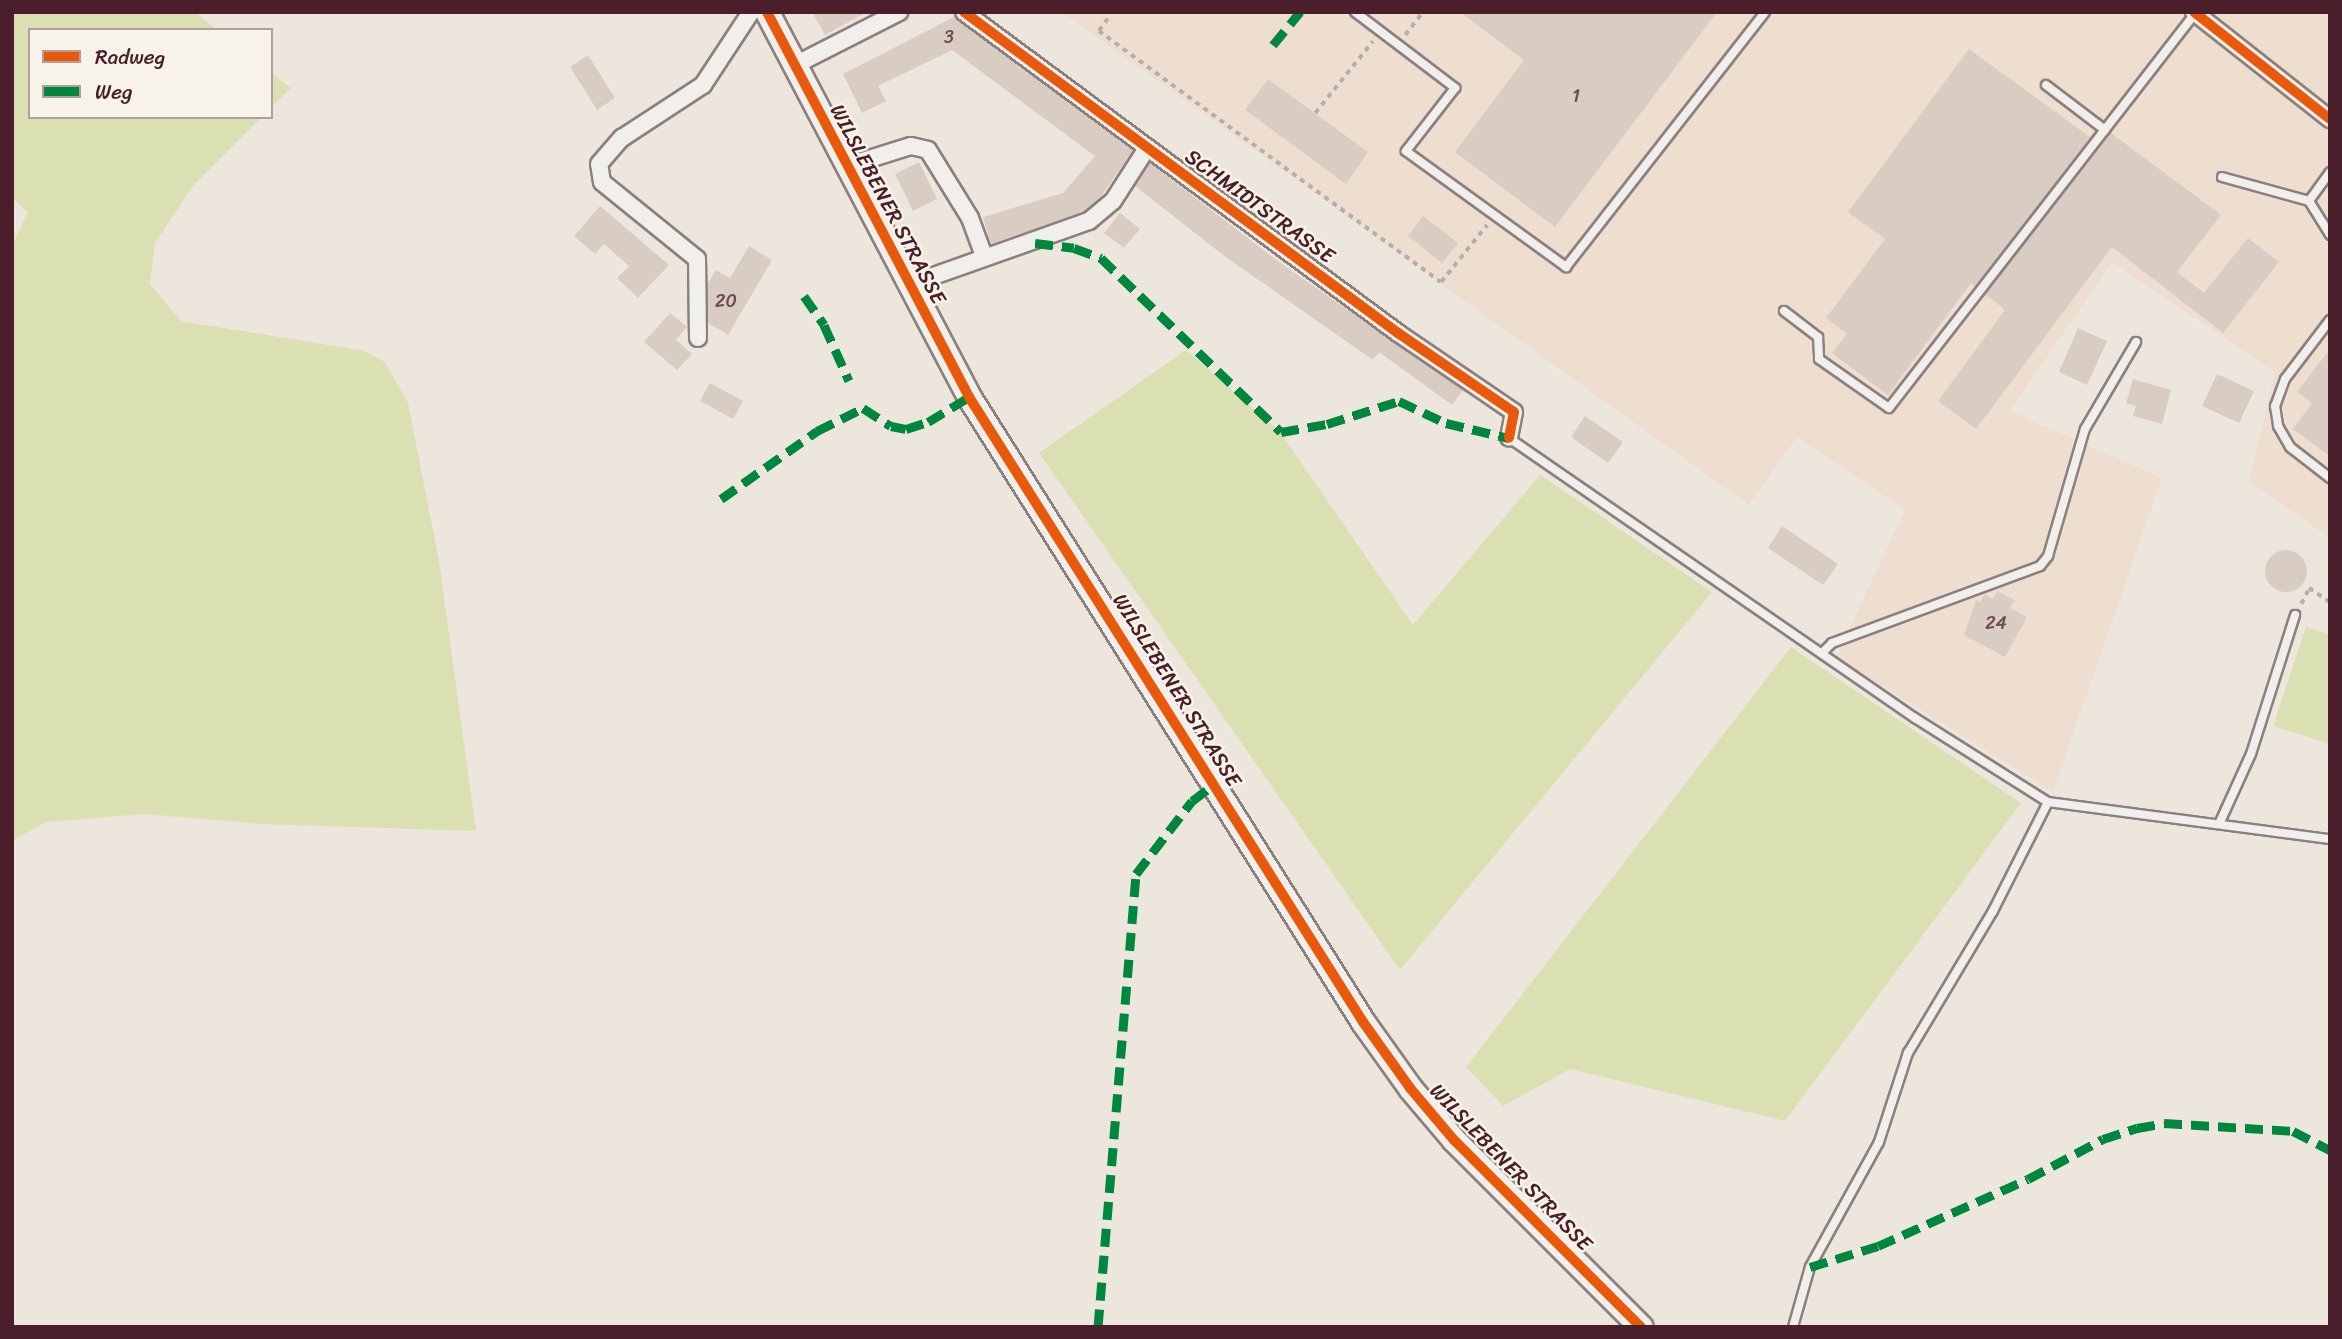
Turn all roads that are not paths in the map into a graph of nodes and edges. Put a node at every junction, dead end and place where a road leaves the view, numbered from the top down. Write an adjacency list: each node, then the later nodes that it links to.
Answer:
1 (751, 12): 22 (street)
2 (767, 12): 8 (street, WILSLEBENER STRASSE)
3 (899, 12): 8 (street)
4 (964, 12): 12 (street, SCHMIDTSTRASSE)
5 (1355, 12): 6 (lane)
6 (1765, 12)
7 (2195, 13): 10 (street); 11 (lane)
8 (795, 65): 13 (street, WILSLEBENER STRASSE)
9 (2046, 85): 11 (lane)
10 (2330, 119)
11 (2105, 130): 20 (lane)
12 (1147, 148): 18 (street); 24 (street, SCHMIDTSTRASSE)
13 (847, 166): 18 (street); 19 (street, WILSLEBENER STRASSE)
14 (2330, 172): 16 (lane)
15 (2222, 177): 16 (lane)
16 (2309, 201): 17 (lane)
17 (2330, 235)
18 (984, 256): 19 (street)
19 (912, 293): 31 (street, WILSLEBENER STRASSE)
20 (1784, 311)
21 (2330, 320): 25 (lane)
22 (698, 338)
23 (2136, 342): 27 (lane)
24 (1509, 438): 27 (lane)
25 (2330, 478)
26 (2295, 615): 29 (lane)
27 (1824, 651): 28 (lane)
28 (2048, 802): 29 (lane); 32 (lane)
29 (2220, 822): 30 (lane)
30 (2330, 839)
31 (1641, 1327)
32 (1793, 1327)

